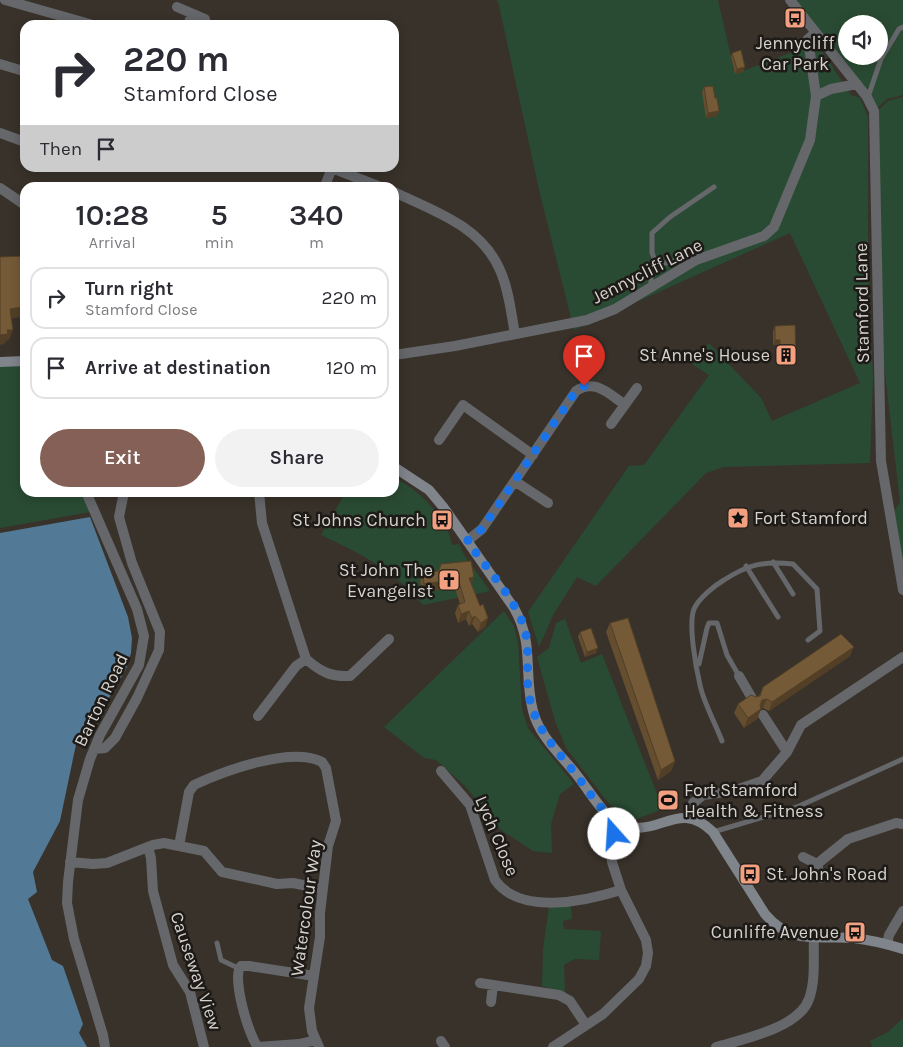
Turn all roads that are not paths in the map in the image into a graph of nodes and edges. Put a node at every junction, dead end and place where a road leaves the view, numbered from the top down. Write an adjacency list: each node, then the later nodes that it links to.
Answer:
1 (5, 0): 6 (street)
2 (790, 0): 9 (street, Stamford Lane)
3 (178, 7): 4 (street)
4 (192, 14): 5 (street); 7 (street)
5 (204, 19)
6 (76, 20)
7 (190, 20)
8 (903, 27): 15 (lane)
9 (812, 36): 10 (lane); 13 (street, Stamford Lane); 14 (street, Jennycliff Lane)
10 (790, 42)
11 (0, 64): 12 (street)
12 (20, 70)
13 (857, 84): 14 (street); 15 (street, Stamford Lane)
14 (816, 96): 24 (street, Jennycliff Lane)
15 (867, 97): 45 (street, Stamford Lane)
16 (0, 133): 17 (street)
17 (20, 140)
18 (342, 172): 19 (street)
19 (368, 182)
20 (714, 187): 25 (lane)
21 (0, 188): 23 (street)
22 (399, 194): 27 (street)
23 (20, 202)
24 (696, 260): 25 (lane); 26 (street, Jennycliff Lane)
25 (657, 265): 26 (lane)
26 (651, 288): 27 (street, Jennycliff Lane)
27 (515, 334): 28 (street, Jennycliff Lane)
28 (399, 354)
29 (20, 361): 30 (street)
30 (0, 362)
31 (637, 388): 32 (street)
32 (624, 404): 33 (street); 35 (street)
33 (611, 424)
34 (439, 440): 35 (street)
35 (533, 455): 37 (street)
36 (399, 470): 42 (street)
37 (516, 482): 41 (street); 42 (street)
38 (88, 497): 58 (street, Barton Road)
39 (123, 497): 58 (street)
40 (259, 497): 51 (street)
41 (548, 503)
42 (467, 541): 63 (street)
43 (773, 562): 44 (lane); 46 (lane); 49 (lane)
44 (746, 566): 47 (lane); 52 (lane)
45 (903, 590)
46 (793, 594)
47 (778, 617)
48 (389, 639): 51 (street)
49 (808, 640)
50 (903, 657): 59 (street)
51 (306, 659): 56 (street)
52 (698, 670): 53 (lane); 57 (lane)
53 (738, 676): 54 (street)
54 (754, 700)
55 (763, 715): 59 (street)
56 (258, 716)
57 (722, 741)
58 (94, 749): 69 (street, Barton Road)
59 (787, 752): 62 (street)
60 (903, 760): 65 (lane)
61 (441, 772): 73 (street, Lych Close)
62 (689, 816): 63 (street); 65 (street)
63 (617, 822): 73 (street)
64 (903, 824): 70 (street)
65 (713, 832): 75 (street)
66 (180, 846): 67 (street); 72 (street); 72 (street, Watercolour Way)
67 (148, 847): 69 (street); 87 (street, Causeway View)
68 (803, 858): 70 (street)
69 (70, 862): 86 (street, Barton Road)
70 (817, 864): 71 (street)
71 (821, 878)
72 (322, 890): 80 (street, Watercolour Way)
73 (621, 890): 84 (street)
74 (903, 911): 77 (street)
75 (814, 937): 77 (street); 89 (street)
76 (218, 943): 79 (lane)
77 (887, 944): 78 (street)
78 (903, 949)
79 (238, 968): 80 (street); 85 (street)
80 (314, 976): 85 (street, Watercolour Way)
81 (480, 983): 82 (street)
82 (493, 985): 83 (street); 84 (street)
83 (491, 1002)
84 (586, 1025): 88 (street)
85 (317, 1044)
86 (105, 1047)
87 (204, 1047)
88 (553, 1047)
89 (716, 1047)

